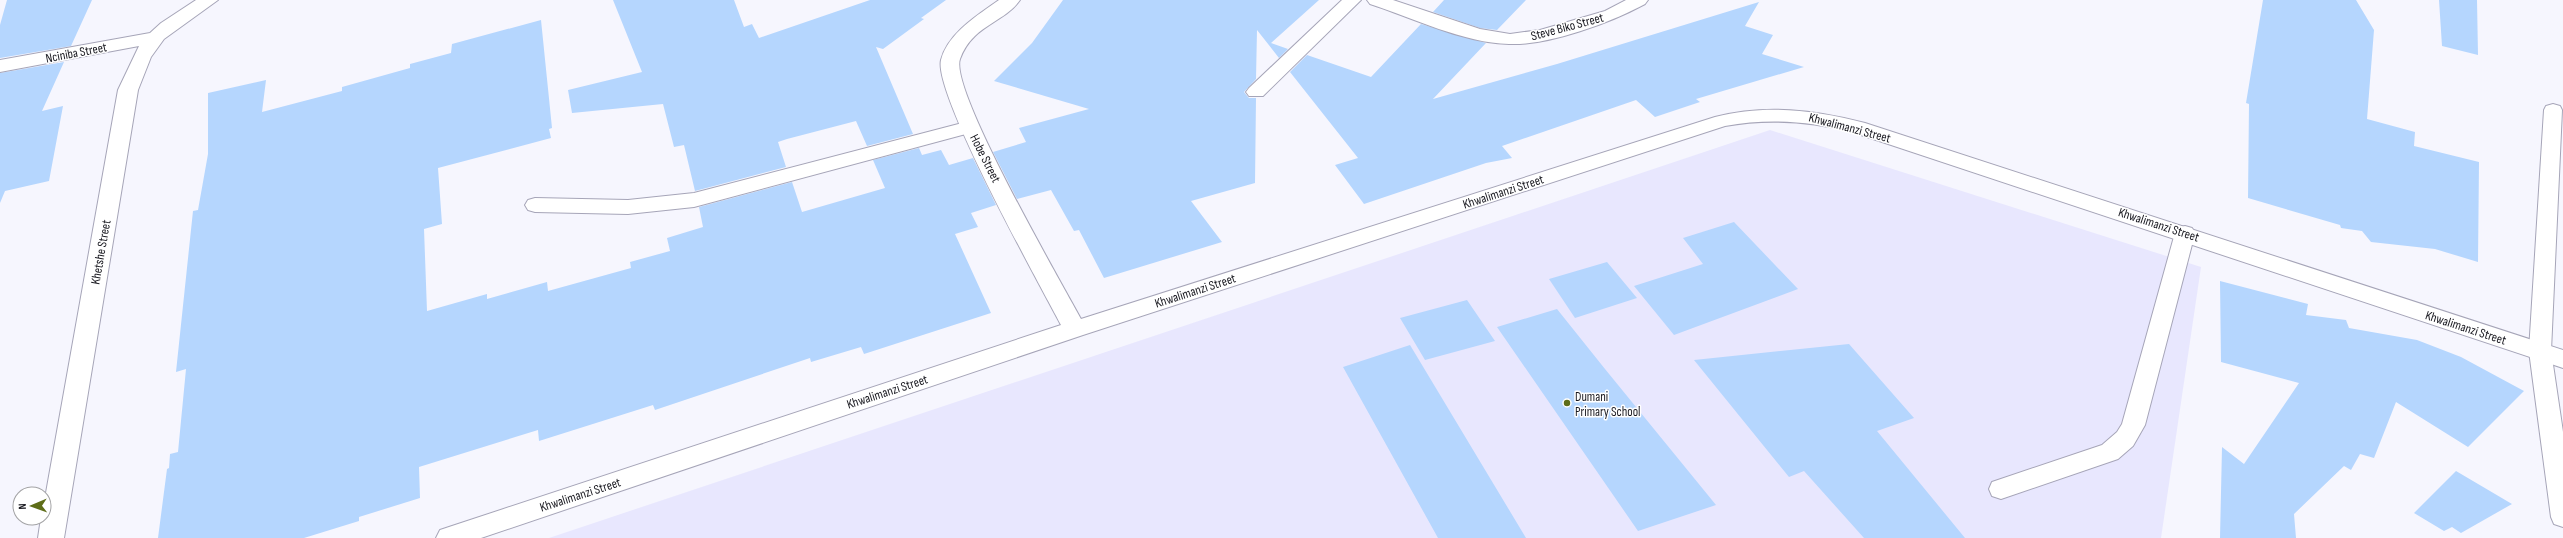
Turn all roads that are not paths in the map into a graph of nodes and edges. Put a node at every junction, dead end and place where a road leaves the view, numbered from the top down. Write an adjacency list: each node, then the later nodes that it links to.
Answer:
1 (209, 0): 6 (street, Khetshe Street)
2 (1011, 0): 10 (street, Hobe Street)
3 (1352, 0): 8 (street)
4 (1376, 0): 5 (street, Steve Biko Street)
5 (1639, 0)
6 (153, 38): 7 (street, Nciniba Street); 18 (street, Khetshe Street)
7 (0, 66)
8 (1256, 92)
9 (2553, 110): 14 (lane)
10 (970, 127): 11 (lane); 13 (street, Hobe Street)
11 (535, 205)
12 (2185, 233): 13 (street, Khwalimanzi Street); 14 (street, Khwalimanzi Street); 16 (lane)
13 (1075, 329): 19 (street, Khwalimanzi Street)
14 (2540, 351): 15 (street, Khwalimanzi Street); 17 (lane)
15 (2563, 359)
16 (2001, 488)
17 (2563, 516)
18 (51, 538)
19 (449, 538)

